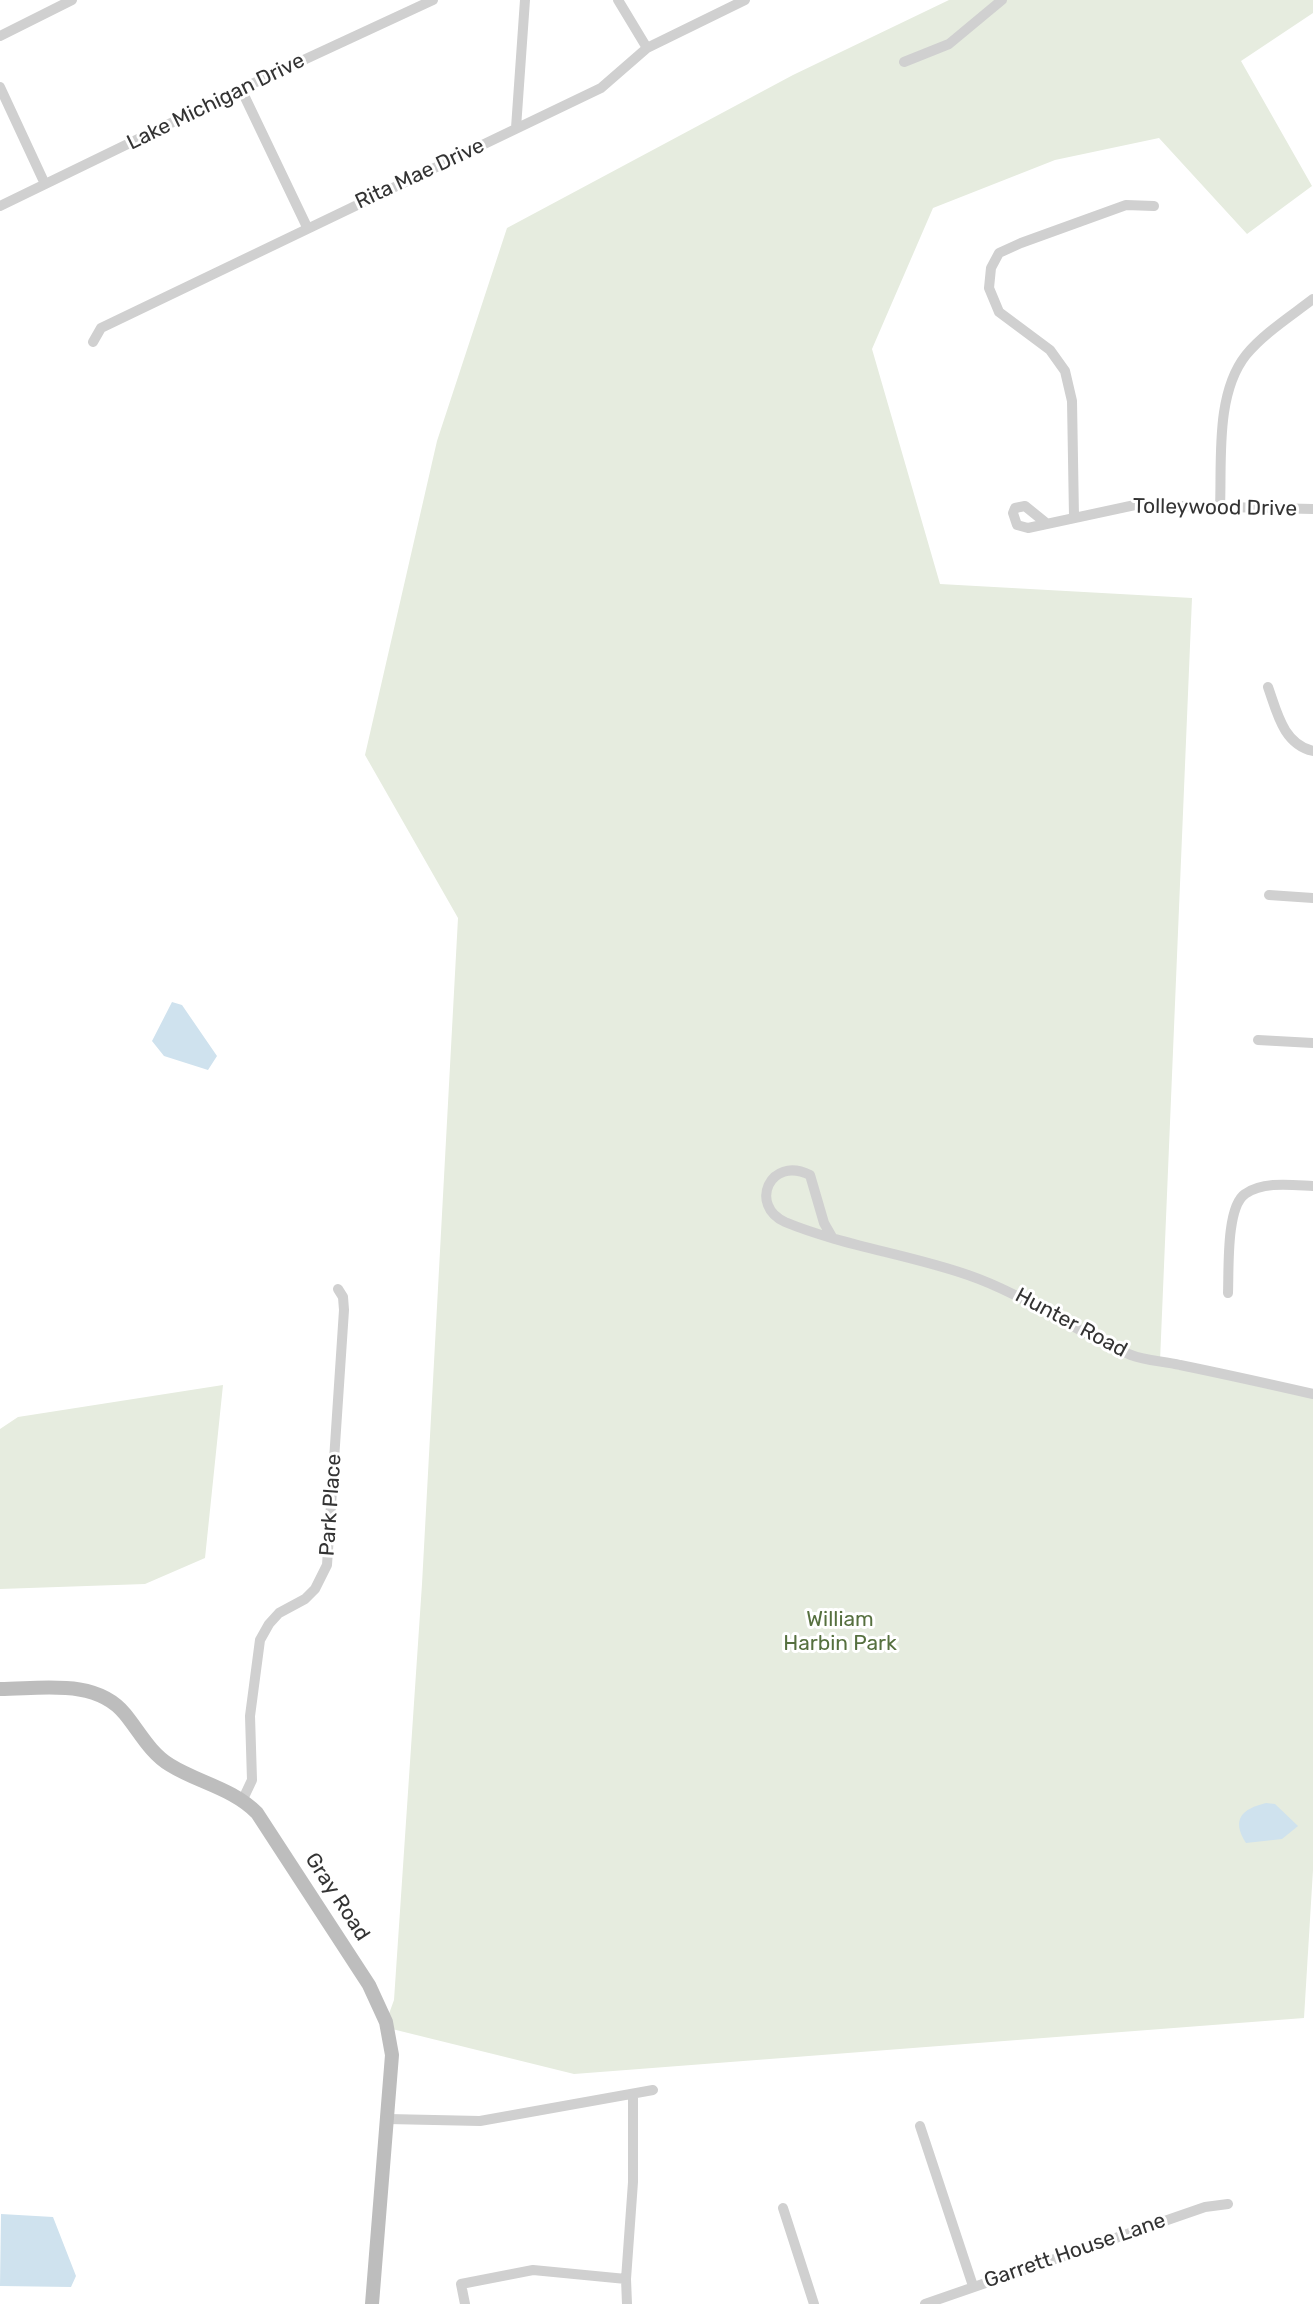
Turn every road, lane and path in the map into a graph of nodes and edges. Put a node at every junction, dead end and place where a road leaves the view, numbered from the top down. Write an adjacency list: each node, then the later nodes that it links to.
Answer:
1 (72, 0): 7 (street)
2 (433, 0): 11 (street, Lake Michigan Drive)
3 (525, 0): 12 (street)
4 (618, 0): 8 (street)
5 (745, 0): 8 (street, Rita Mae Drive)
6 (1002, 0): 9 (street)
7 (0, 36)
8 (647, 48): 12 (street, Rita Mae Drive)
9 (904, 62)
10 (0, 87): 13 (street)
11 (241, 89): 13 (street, Lake Michigan Drive); 16 (street)
12 (516, 129): 16 (street, Rita Mae Drive)
13 (45, 184): 14 (street, Lake Michigan Drive)
14 (0, 206)
15 (1154, 206): 21 (street)
16 (307, 227): 18 (street, Rita Mae Drive)
17 (1313, 299): 19 (street)
18 (93, 342)
19 (1220, 508): 20 (street, Tolleywood Drive); 21 (street, Tolleywood Drive)
20 (1313, 509)
21 (1074, 517): 22 (street, Tolleywood Drive)
22 (1046, 523)
23 (1269, 687): 24 (street)
24 (1313, 751)
25 (1269, 896): 26 (street)
26 (1313, 898)
27 (1258, 1040): 28 (street)
28 (1313, 1042)
29 (1313, 1186): 32 (street)
30 (832, 1237): 30 (street, Hunter Road); 33 (street, Hunter Road)
31 (338, 1288): 35 (street, Park Place)
32 (1228, 1293)
33 (1313, 1394)
34 (0, 1689): 35 (street, Gray Road)
35 (243, 1799): 38 (street, Gray Road)
36 (653, 2090): 37 (street)
37 (633, 2094): 38 (street); 42 (street)
38 (388, 2119): 44 (street, Gray Road)
39 (920, 2126): 43 (street)
40 (1228, 2204): 43 (street, Garrett House Lane)
41 (783, 2208): 47 (street)
42 (626, 2279): 45 (street); 46 (street)
43 (973, 2286): 48 (street, Garrett House Lane)
44 (372, 2304)
45 (465, 2304)
46 (627, 2304)
47 (814, 2304)
48 (925, 2304)

